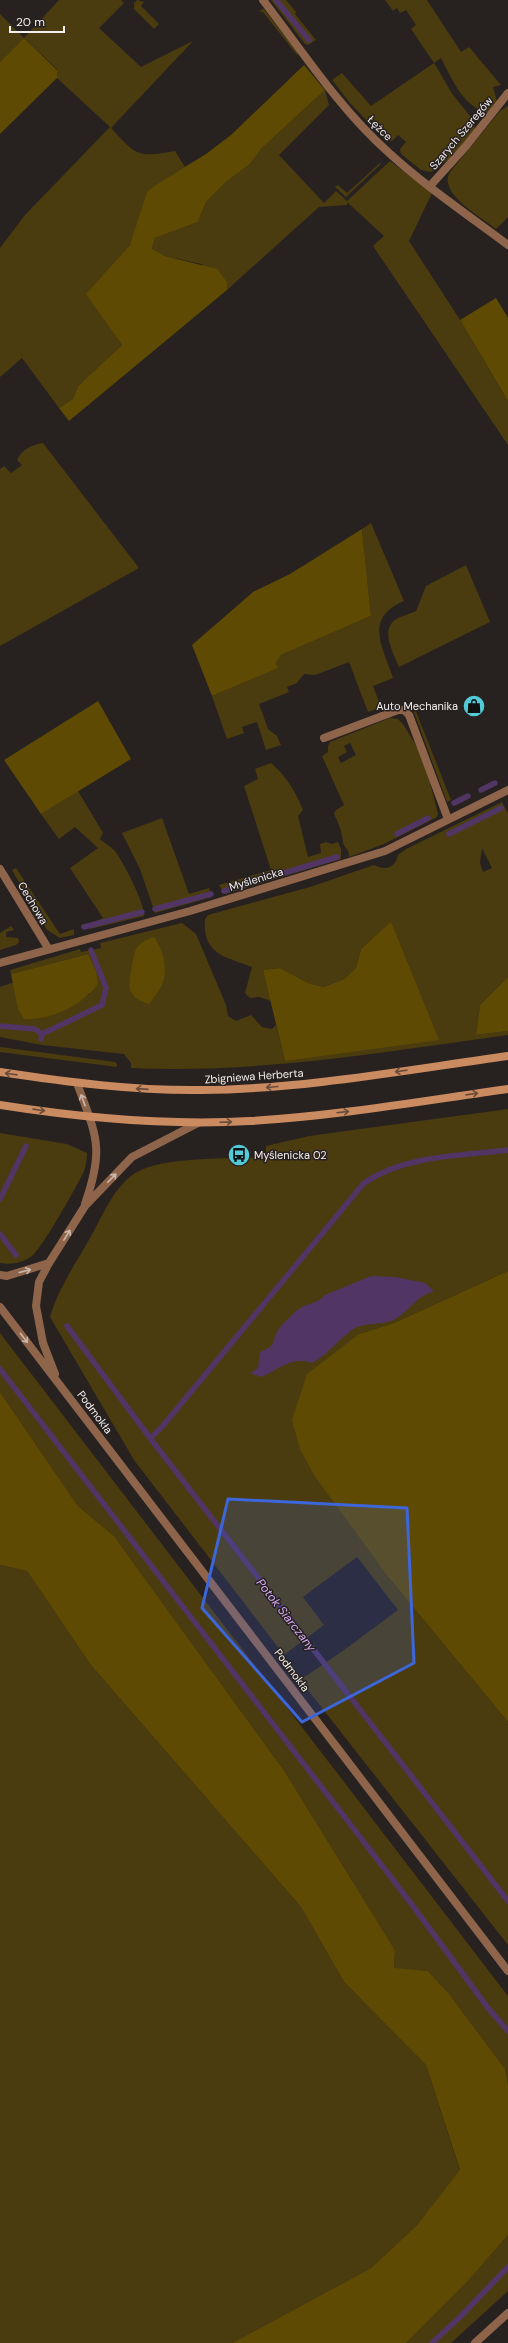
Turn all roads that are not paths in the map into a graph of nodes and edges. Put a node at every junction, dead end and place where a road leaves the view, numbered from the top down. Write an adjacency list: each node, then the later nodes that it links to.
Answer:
1 (263, 0): 3 (street, Łężce)
2 (508, 93): 3 (street, Szarych Szeregów)
3 (430, 186): 4 (street, Łężce)
4 (508, 245)
5 (324, 738): 7 (street)
6 (508, 790): 7 (street, Myślenicka)
7 (448, 819): 9 (street, Myślenicka)
8 (0, 869): 9 (street, Cechowa)
9 (48, 948): 10 (street, Myślenicka)
10 (0, 963)
11 (508, 1056): 13 (main road, Zbigniewa Herberta, one-way to 13)
12 (0, 1072): 13 (main road, Zbigniewa Herberta, one-way to 12)
13 (77, 1083): 16 (street, one-way to 13)
14 (508, 1089): 17 (main road, one-way to 14)
15 (0, 1105): 16 (main road, one-way to 16)
16 (89, 1117): 17 (main road); 18 (street)
17 (198, 1123): 18 (street, Podmokła, one-way to 17)
18 (84, 1206): 19 (street, Podmokła, one-way to 18)
19 (49, 1263): 20 (street, one-way to 19); 22 (street, Podmokła)
20 (0, 1275)
21 (0, 1307): 22 (street, Podmokła, one-way to 22)
22 (58, 1382): 23 (street, Podmokła)
23 (508, 1971)
24 (508, 2313): 25 (street)
25 (475, 2343)

